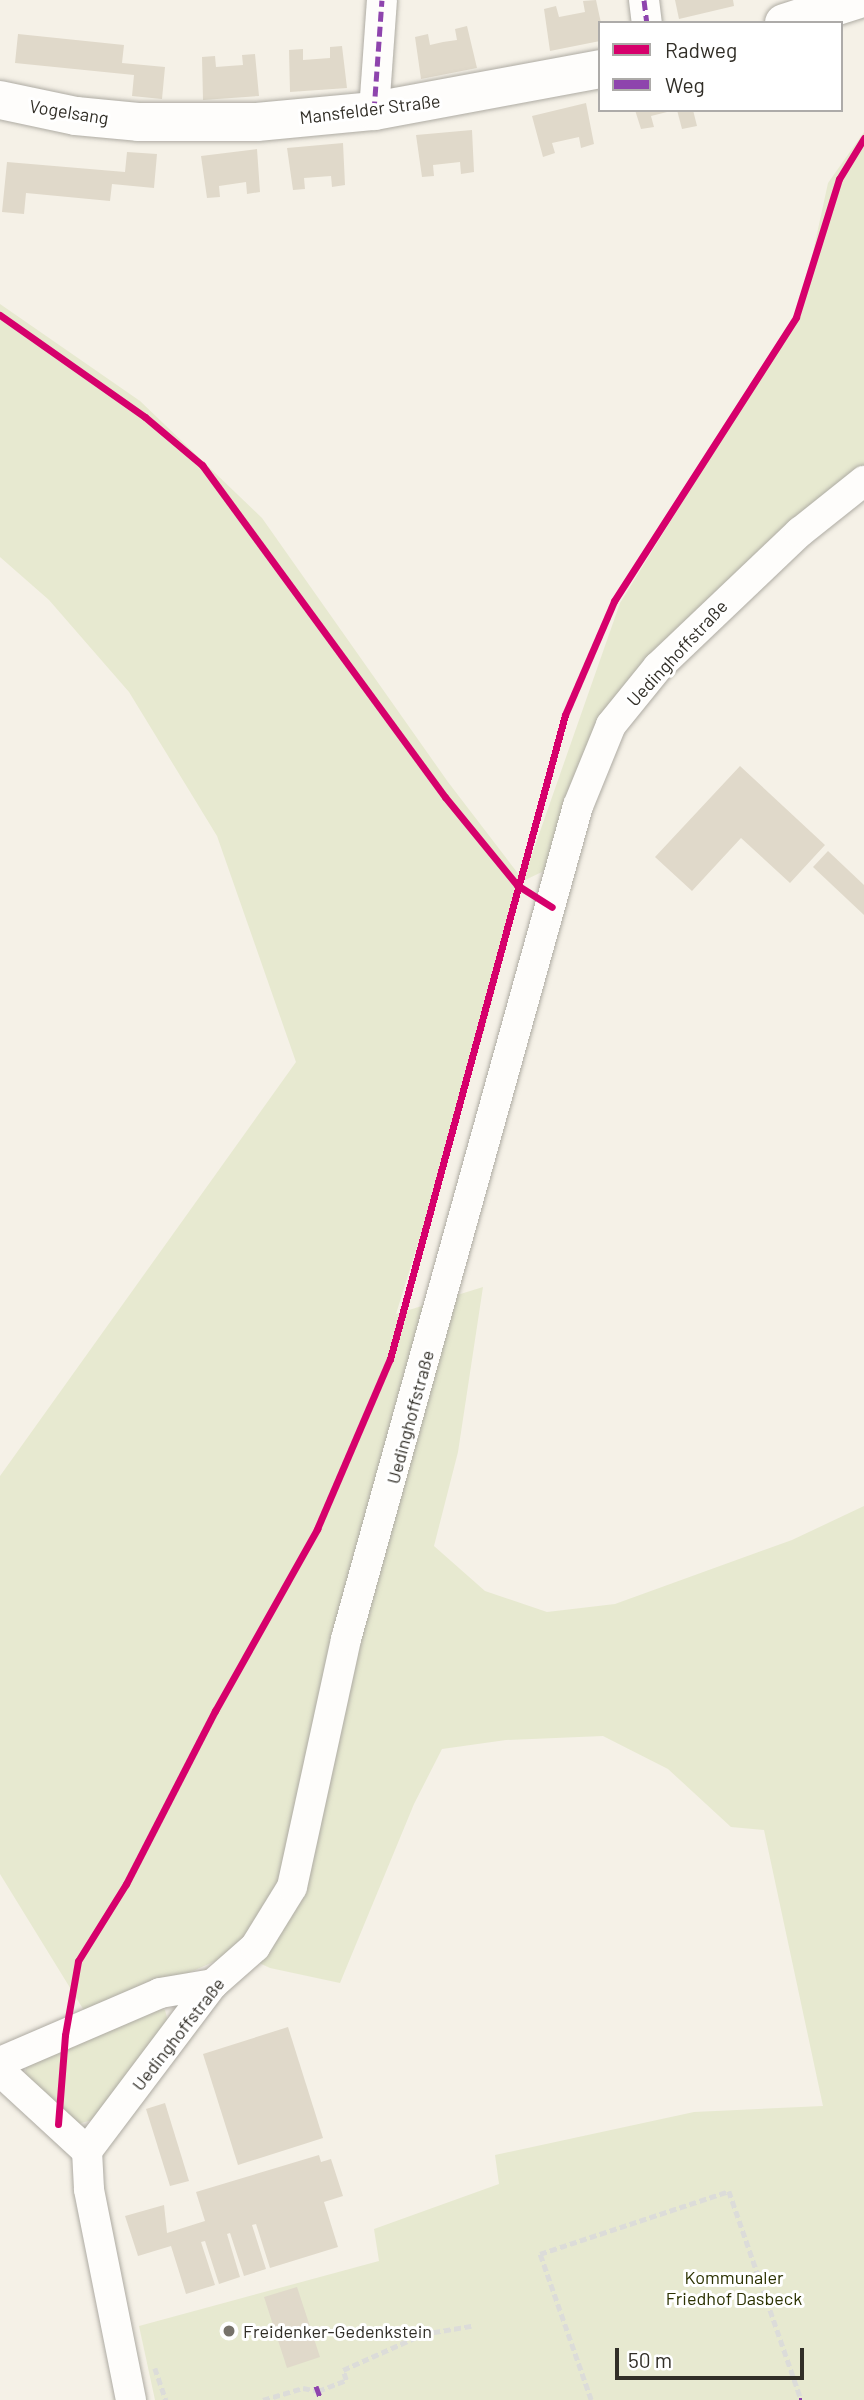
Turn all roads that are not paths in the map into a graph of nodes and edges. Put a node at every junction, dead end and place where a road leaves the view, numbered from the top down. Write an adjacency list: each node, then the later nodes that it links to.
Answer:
1 (382, 0): 8 (street)
2 (644, 0): 4 (street)
3 (856, 0): 5 (street)
4 (647, 21)
5 (789, 21)
6 (598, 69): 8 (street, Mansfelder Straße)
7 (0, 100): 9 (street, Vogelsang)
8 (374, 111): 9 (street, Mansfelder Straße)
9 (138, 122)
10 (864, 481): 11 (street, Uedinghoffstraße)
11 (213, 1984): 12 (street); 14 (street, Uedinghoffstraße)
12 (0, 2062)
13 (0, 2071): 14 (street)
14 (87, 2151): 15 (street)
15 (131, 2400)

